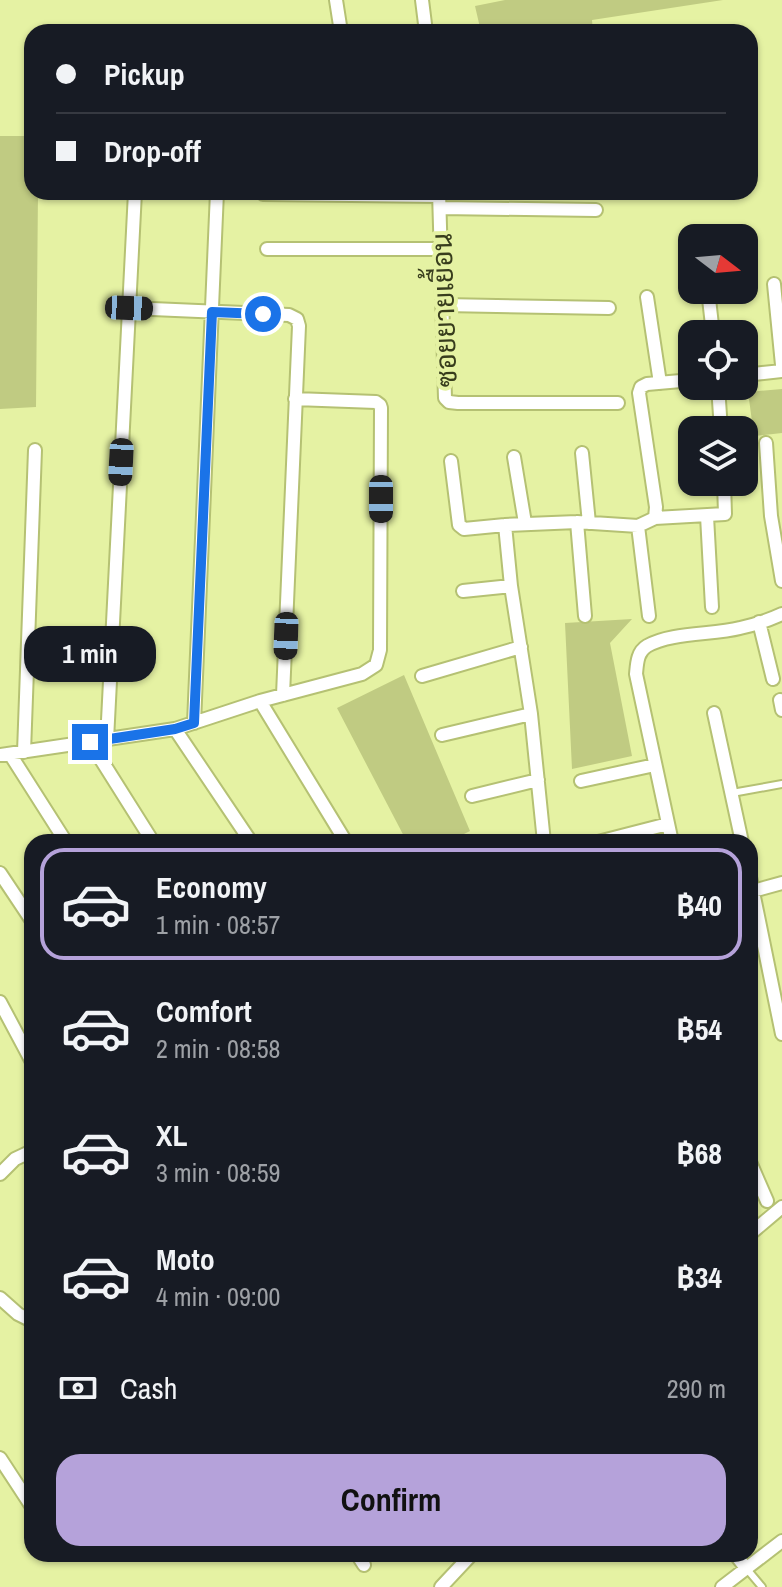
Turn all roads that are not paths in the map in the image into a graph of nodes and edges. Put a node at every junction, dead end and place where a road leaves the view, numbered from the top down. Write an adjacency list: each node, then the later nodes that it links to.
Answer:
1 (336, 0): 3 (street)
2 (422, 0): 4 (street)
3 (340, 24)
4 (425, 24)
5 (135, 200): 15 (street)
6 (217, 200): 17 (street)
7 (440, 200): 11 (street, ซอยยายเยื้อน)
8 (454, 200): 9 (street)
9 (596, 210)
10 (267, 249): 11 (street)
11 (442, 249): 14 (street, ซอยยายเยื้อน)
12 (774, 284): 18 (street)
13 (647, 297): 22 (street)
14 (444, 305): 16 (street); 24 (street, ซอยยายเยื้อน)
15 (129, 308): 17 (street); 56 (street)
16 (609, 308)
17 (212, 312): 23 (street); 53 (street)
18 (782, 365)
19 (782, 371): 20 (street)
20 (758, 374)
21 (678, 381): 22 (street)
22 (660, 383): 33 (street)
23 (295, 399): 49 (street); 49 (street)
24 (618, 403)
25 (766, 443): 32 (street)
26 (35, 450): 58 (street)
27 (582, 453): 35 (street)
28 (514, 457): 34 (street)
29 (451, 461): 36 (street)
30 (724, 496): 31 (street)
31 (707, 516): 33 (street); 41 (street)
32 (777, 516): 38 (street)
33 (655, 518): 37 (street)
34 (525, 523): 35 (street); 36 (street)
35 (583, 523): 37 (street); 43 (street)
36 (505, 525): 39 (street)
37 (638, 526): 44 (street)
38 (782, 581)
39 (511, 586): 40 (street); 46 (street)
40 (463, 591)
41 (712, 607)
42 (782, 614): 45 (street)
43 (585, 616)
44 (649, 616)
45 (759, 622): 48 (street); 60 (street)
46 (521, 647): 47 (street); 52 (street)
47 (422, 676)
48 (773, 679)
49 (283, 695): 50 (street)
50 (260, 701): 53 (street); 70 (street)
51 (714, 713): 64 (street)
52 (531, 714): 55 (street); 61 (street)
53 (194, 723): 54 (street)
54 (175, 729): 56 (street); 69 (street)
55 (442, 735)
56 (107, 740): 57 (street)
57 (90, 742): 58 (street); 68 (street)
58 (24, 752): 59 (street)
59 (5, 755): 67 (street)
60 (655, 765): 62 (street); 66 (street)
61 (538, 780): 65 (street); 71 (street)
62 (581, 781)
63 (782, 784): 64 (lane)
64 (732, 793): 74 (street)
65 (472, 796)
66 (668, 824): 72 (street); 73 (street)
67 (60, 834)
68 (148, 834)
69 (246, 834)
70 (341, 834)
71 (542, 834)
72 (629, 834)
73 (670, 834)
74 (740, 834)
75 (0, 873): 78 (street)
76 (782, 883): 77 (street)
77 (758, 890)
78 (24, 909)
79 (758, 916): 81 (street)
80 (0, 1002): 82 (street)
81 (782, 1034)
82 (24, 1047)
83 (24, 1155): 84 (street)
84 (0, 1174)
85 (758, 1180): 86 (street)
86 (767, 1201)
87 (782, 1207): 88 (street)
88 (758, 1227)
89 (0, 1298): 90 (street)
90 (24, 1317)
91 (0, 1458): 92 (street)
92 (24, 1495)
93 (782, 1541): 94 (street)
94 (758, 1559)
95 (464, 1562): 99 (street)
96 (741, 1562): 98 (street)
97 (754, 1562): 98 (street)
98 (746, 1568): 100 (street); 101 (lane)
99 (441, 1587)
100 (722, 1587)
101 (762, 1587)

